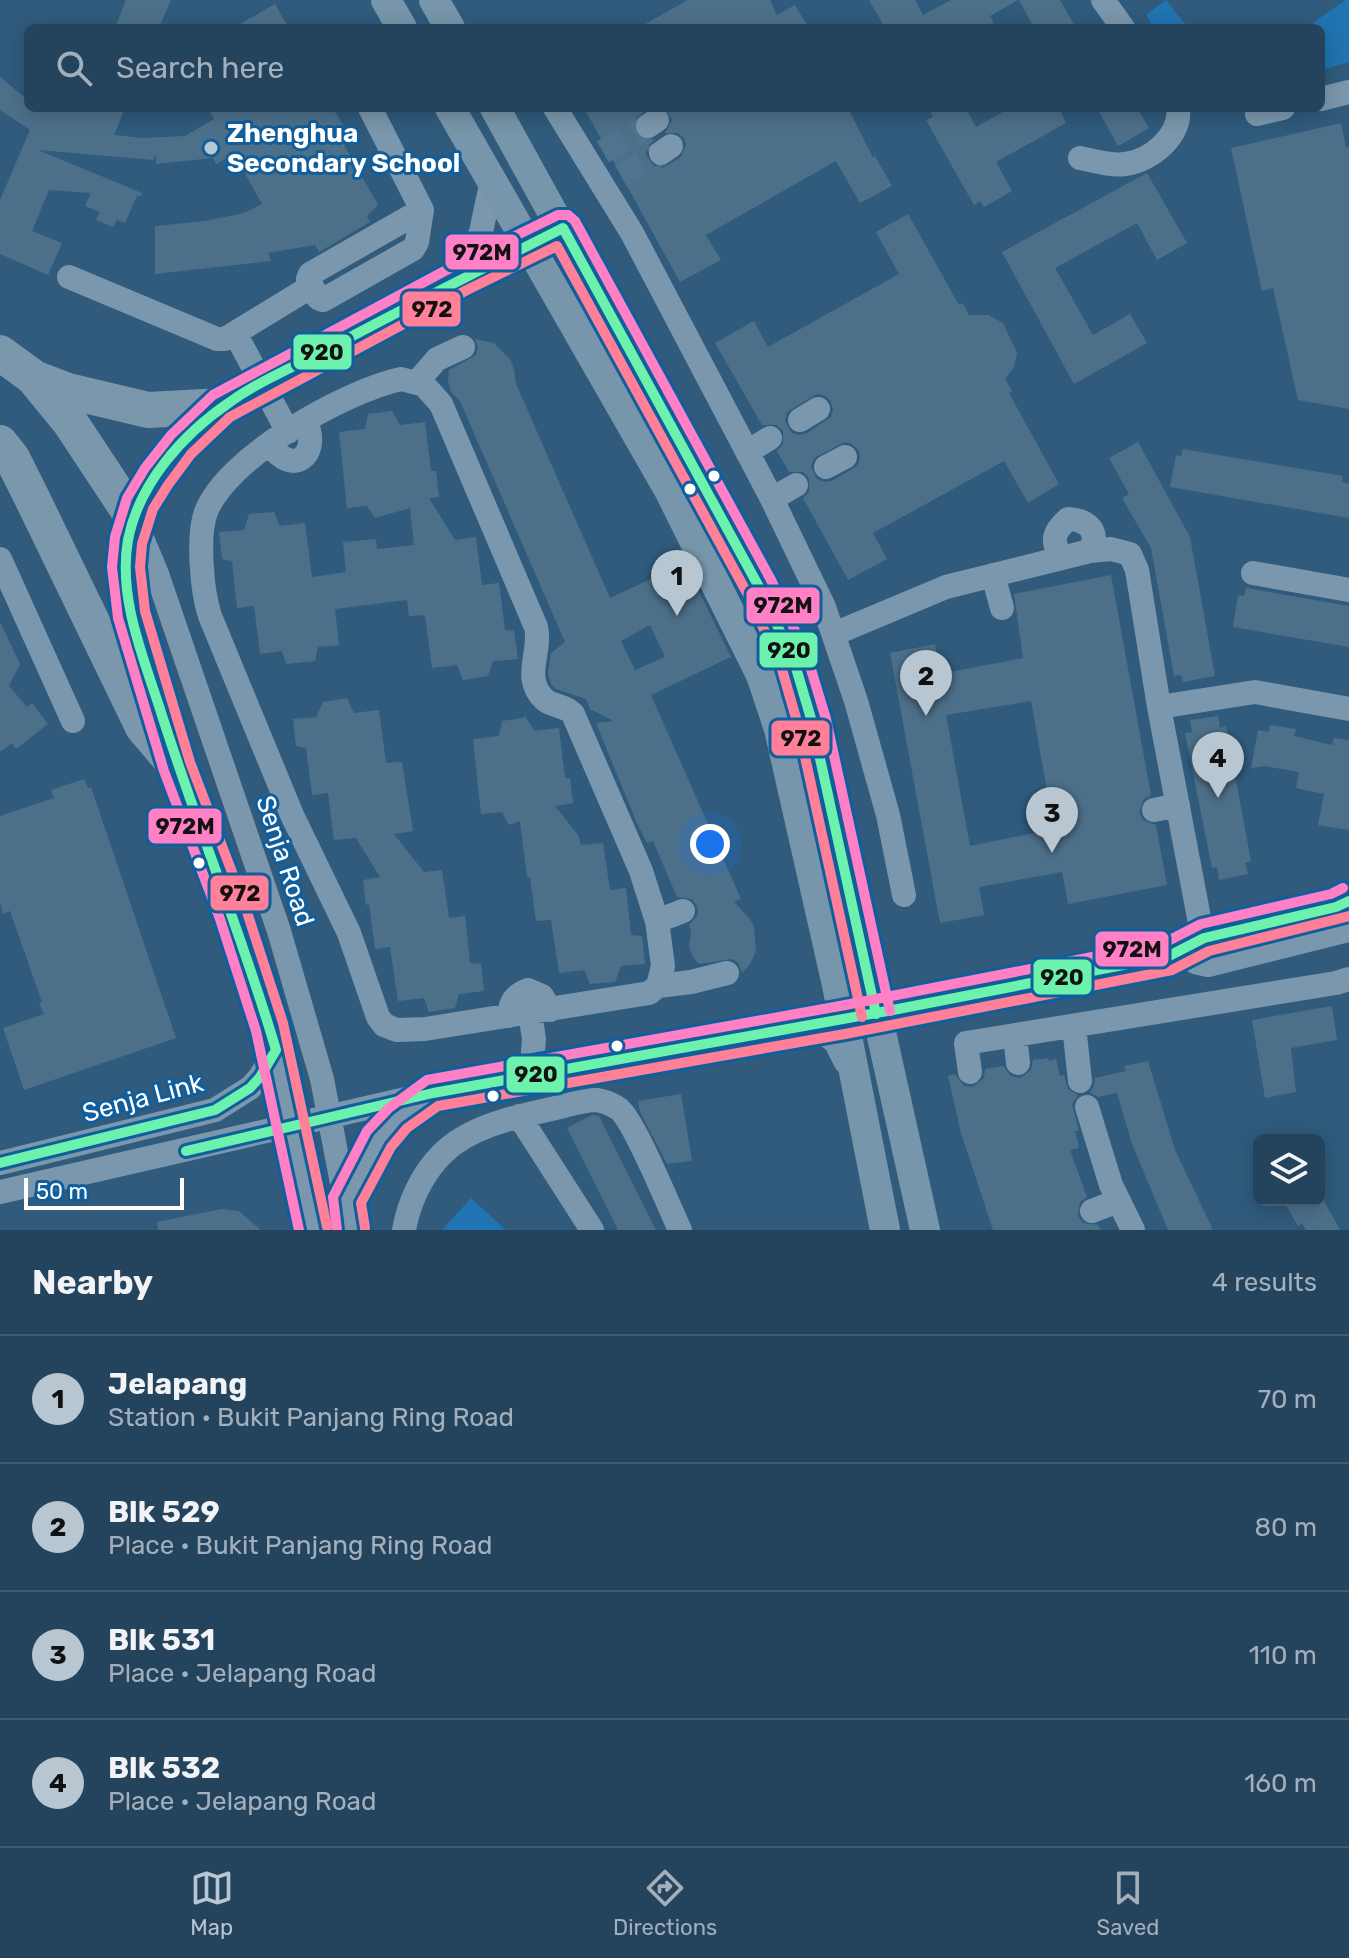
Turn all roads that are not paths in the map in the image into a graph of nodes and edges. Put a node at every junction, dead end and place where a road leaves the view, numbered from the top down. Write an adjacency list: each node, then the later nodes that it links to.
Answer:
1 (386, 0): 4 (main road)
2 (434, 0): 5 (main road)
3 (1103, 0): 6 (street)
4 (400, 24)
5 (448, 24)
6 (1117, 24)
7 (1349, 92): 8 (street)
8 (1325, 98)
9 (372, 112): 22 (street)
10 (452, 112): 17 (main road)
11 (497, 112): 18 (main road)
12 (558, 112): 32 (street)
13 (1178, 112): 16 (street)
14 (1266, 112): 15 (street)
15 (1257, 114)
16 (1080, 158)
17 (492, 180): 19 (main road); 21 (street)
18 (563, 228): 19 (street); 62 (main road)
19 (529, 245): 21 (street); 63 (main road)
20 (69, 277): 22 (street)
21 (461, 278): 27 (street)
22 (235, 333): 27 (street)
23 (463, 347): 26 (street)
24 (0, 353): 25 (highway)
25 (33, 377): 28 (highway); 35 (highway)
26 (417, 382): 29 (street); 53 (street)
27 (262, 385): 28 (street); 29 (street)
28 (222, 406): 35 (street)
29 (288, 432): 61 (street)
30 (770, 438): 32 (street)
31 (0, 443): 47 (highway)
32 (747, 452): 34 (street)
33 (796, 485): 34 (street)
34 (772, 499): 43 (street)
35 (134, 519): 47 (street); 73 (street, Senja Road)
36 (1090, 551): 37 (street); 37 (street); 44 (street)
37 (1063, 558): 40 (street)
38 (0, 559): 46 (street)
39 (1253, 573): 41 (street)
40 (993, 575): 42 (street); 43 (street)
41 (1349, 590)
42 (1002, 608)
43 (834, 634): 50 (street)
44 (1159, 707): 45 (street); 48 (street)
45 (1349, 709)
46 (73, 721)
47 (177, 767): 66 (street)
48 (1178, 805): 49 (street); 55 (street)
49 (1154, 810)
50 (904, 895)
51 (1343, 904): 54 (street); 55 (street)
52 (683, 911): 53 (street)
53 (657, 921): 60 (street)
54 (1347, 936): 57 (street)
55 (1204, 938): 56 (street); 57 (street)
56 (1169, 956): 57 (street); 62 (street)
57 (1208, 965)
58 (727, 973): 60 (street)
59 (1349, 979): 64 (street)
60 (658, 986): 61 (street)
61 (530, 1013): 69 (street)
62 (876, 1014): 63 (street); 87 (main road)
63 (831, 1023): 69 (street); 86 (main road)
64 (1074, 1026): 65 (street); 70 (street)
65 (1015, 1035): 67 (street); 68 (street)
66 (276, 1050): 75 (street); 76 (street, Senja Link)
67 (1018, 1063)
68 (970, 1072)
69 (531, 1076): 71 (street)
70 (1080, 1081)
71 (432, 1093): 73 (street); 78 (street)
72 (1087, 1107): 79 (street)
73 (330, 1115): 75 (street); 78 (street, Senja Road)
74 (519, 1116): 83 (street); 84 (street); 85 (street)
75 (292, 1124): 77 (street); 81 (street)
76 (0, 1163)
77 (0, 1192)
78 (346, 1201): 82 (street, Senja Road)
79 (1118, 1201): 80 (street); 88 (street)
80 (1092, 1211)
81 (313, 1230)
82 (351, 1230)
83 (404, 1230)
84 (592, 1230)
85 (680, 1230)
86 (885, 1230)
87 (925, 1230)
88 (1133, 1230)

